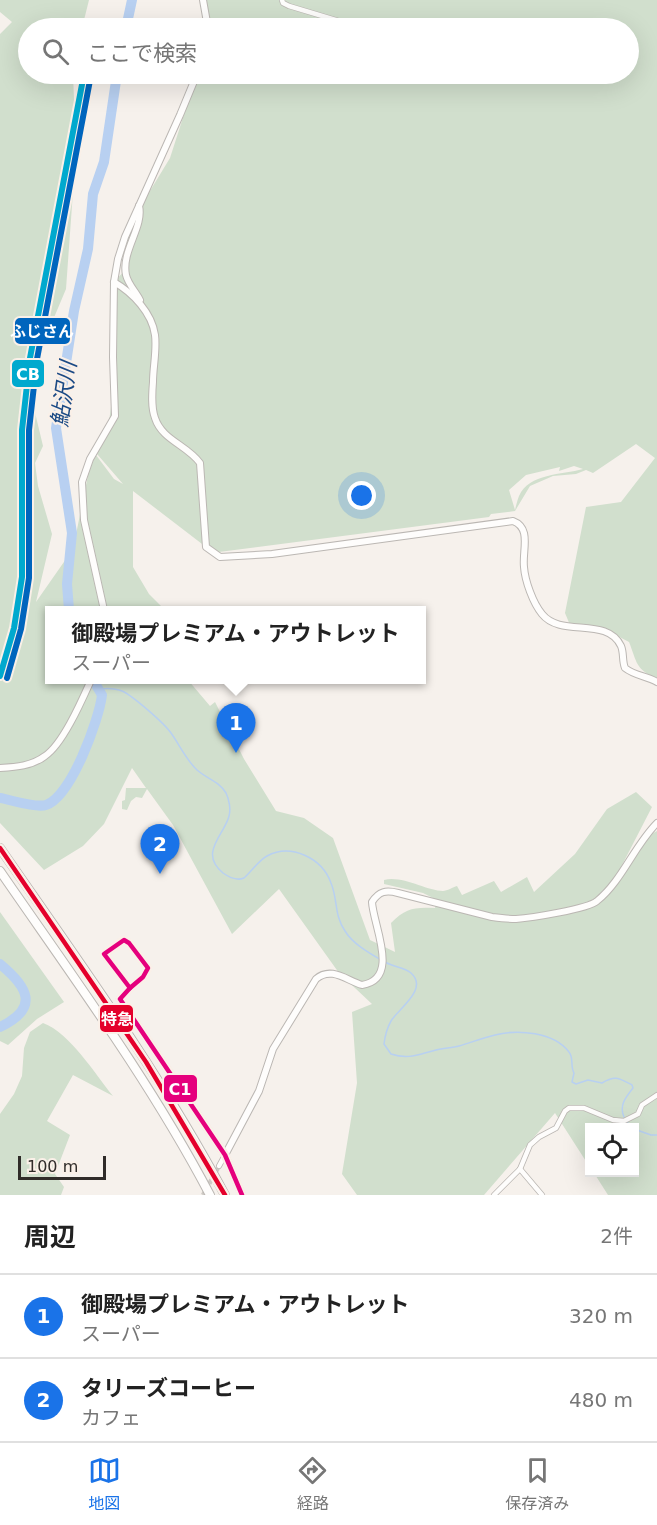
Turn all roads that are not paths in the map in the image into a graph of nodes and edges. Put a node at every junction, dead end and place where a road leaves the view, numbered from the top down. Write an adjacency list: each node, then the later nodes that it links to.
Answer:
1 (203, 0): 3 (street)
2 (282, 0): 4 (street)
3 (206, 18)
4 (329, 18)
5 (192, 84): 6 (street)
6 (139, 205): 7 (street); 8 (street)
7 (114, 282): 8 (street); 9 (street)
8 (142, 306): 10 (street)
9 (103, 606)
10 (657, 682)
11 (90, 684): 12 (street)
12 (0, 768)
13 (657, 824): 18 (street)
14 (0, 848): 23 (highway)
15 (0, 871): 22 (highway)
16 (120, 999): 18 (street)
17 (657, 1095): 20 (street)
18 (225, 1155): 19 (street); 24 (street)
19 (219, 1166)
20 (520, 1169): 21 (street); 25 (street)
21 (497, 1194)
22 (210, 1195)
23 (225, 1195)
24 (242, 1195)
25 (542, 1195)

